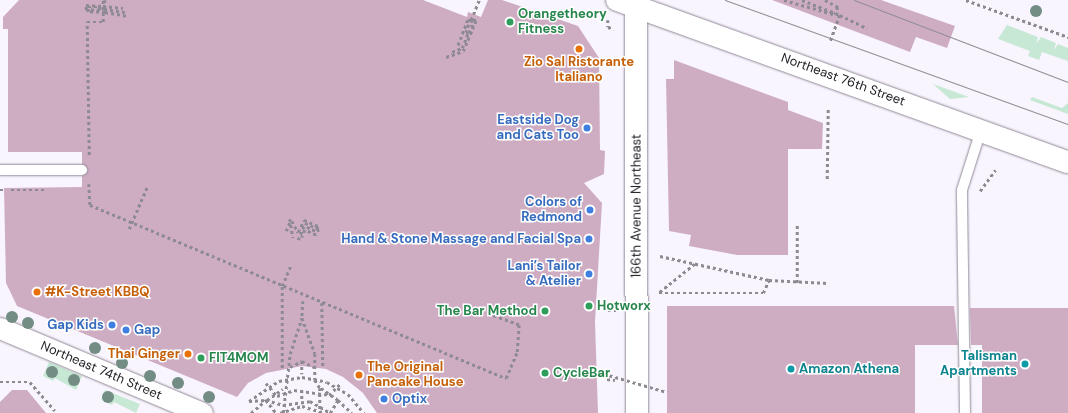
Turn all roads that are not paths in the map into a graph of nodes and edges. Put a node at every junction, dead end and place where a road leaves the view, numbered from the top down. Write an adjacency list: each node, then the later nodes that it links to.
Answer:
1 (630, 2): 2 (street, Northeast 76th Street); 8 (street, 166th Avenue Northeast)
2 (981, 130): 3 (street, Northeast 76th Street); 9 (lane)
3 (1068, 162)
4 (86, 167): 5 (lane)
5 (0, 170)
6 (0, 328): 7 (street, Northeast 74th Street)
7 (202, 413)
8 (637, 413)
9 (966, 413)

